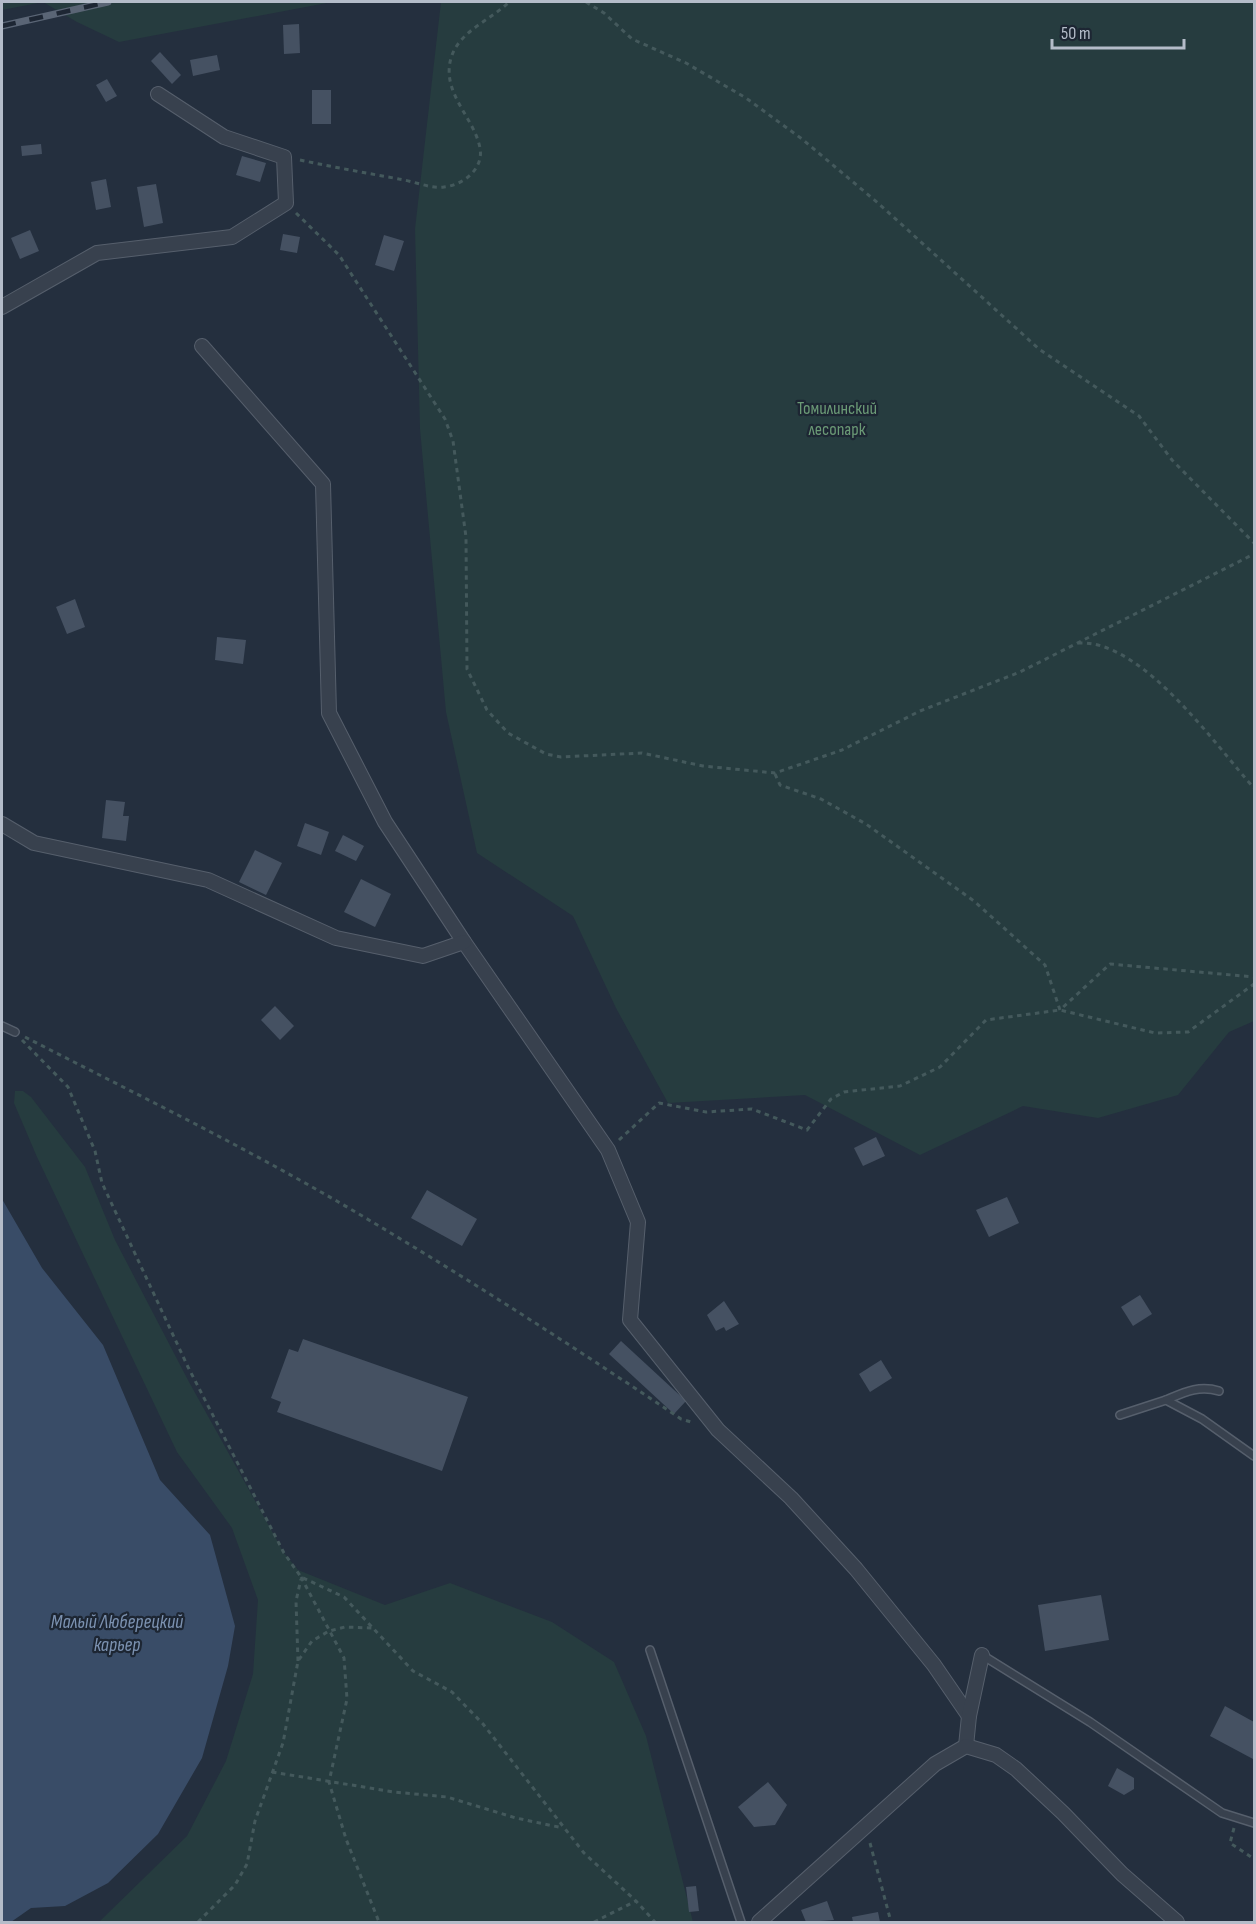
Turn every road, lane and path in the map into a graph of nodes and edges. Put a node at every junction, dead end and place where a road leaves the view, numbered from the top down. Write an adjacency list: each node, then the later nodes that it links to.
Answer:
1 (509, 2): 4 (path)
2 (586, 2): 8 (path)
3 (158, 94): 4 (street)
4 (284, 157): 5 (street)
5 (286, 203): 6 (street); 11 (path)
6 (2, 307)
7 (202, 346): 14 (street)
8 (1254, 543)
9 (1254, 554): 10 (path)
10 (1075, 644): 11 (path); 12 (path)
11 (775, 773): 17 (path)
12 (1254, 788)
13 (2, 824): 14 (street)
14 (464, 942): 20 (street)
15 (1254, 977): 17 (path)
16 (1254, 984): 17 (path)
17 (1060, 1010): 20 (path)
18 (2, 1026): 19 (lane)
19 (15, 1032): 24 (path); 26 (path)
20 (608, 1150): 24 (street)
21 (1219, 1391): 22 (lane)
22 (1166, 1400): 23 (lane); 25 (lane)
23 (1120, 1415)
24 (718, 1430): 32 (street)
25 (1254, 1456)
26 (302, 1577): 27 (path); 28 (path); 31 (path)
27 (372, 1628): 28 (path); 39 (path)
28 (329, 1631): 31 (path); 35 (path)
29 (650, 1650): 46 (lane)
30 (982, 1655): 32 (street); 36 (lane)
31 (298, 1661): 34 (path)
32 (969, 1716): 33 (street)
33 (966, 1746): 38 (street); 49 (street)
34 (272, 1772): 35 (path); 42 (path)
35 (329, 1782): 39 (path); 43 (path)
36 (1236, 1817): 37 (lane); 40 (path)
37 (1254, 1823)
38 (866, 1826): 47 (street); 48 (path)
39 (564, 1828): 41 (path)
40 (1254, 1859)
41 (636, 1901): 44 (path); 45 (path)
42 (198, 1923)
43 (379, 1923)
44 (594, 1923)
45 (655, 1923)
46 (741, 1923)
47 (759, 1923)
48 (891, 1923)
49 (1177, 1923)

